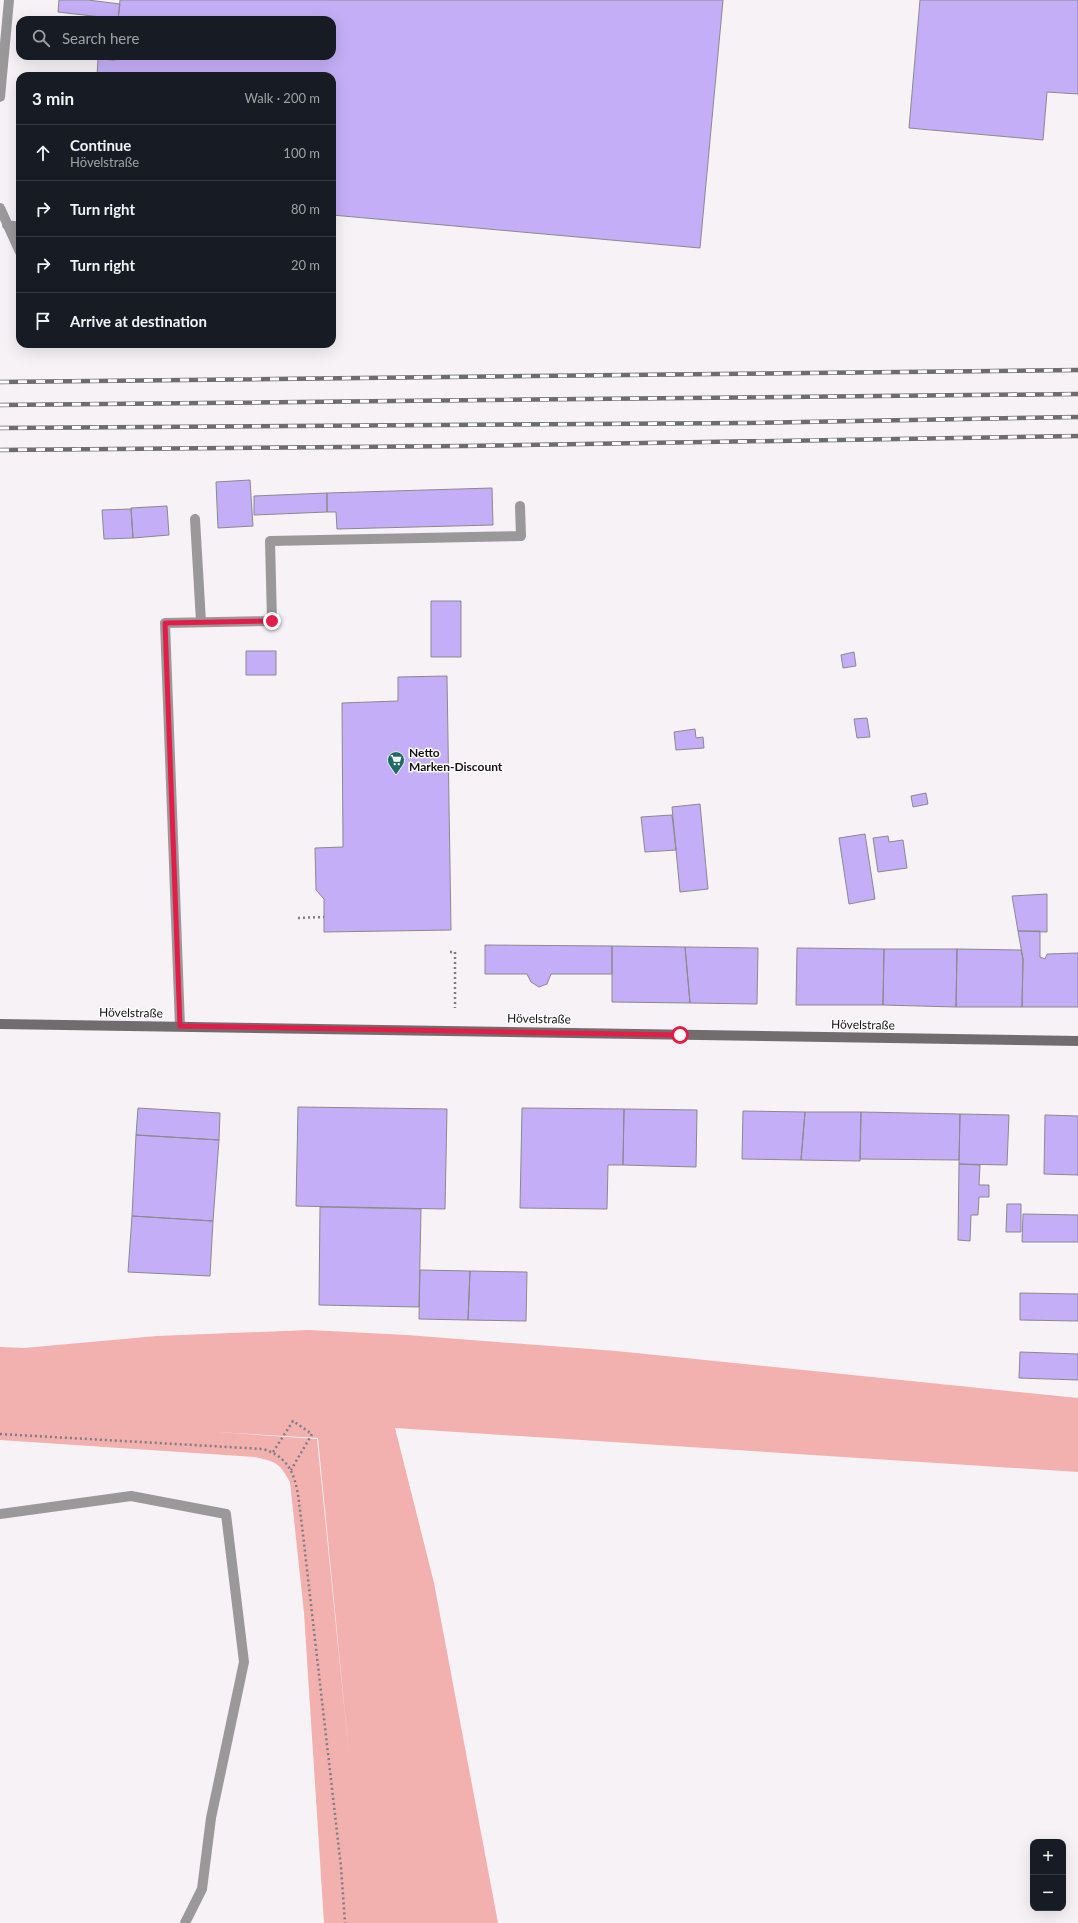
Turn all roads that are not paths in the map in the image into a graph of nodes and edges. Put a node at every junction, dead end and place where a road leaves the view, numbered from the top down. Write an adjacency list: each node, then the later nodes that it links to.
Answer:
1 (9, 0): 2 (lane)
2 (0, 97)
3 (0, 208): 4 (lane)
4 (7, 225): 5 (lane); 6 (lane)
5 (16, 226)
6 (16, 244)
7 (520, 506): 9 (lane)
8 (195, 519): 9 (lane)
9 (201, 622): 11 (lane)
10 (0, 1024): 11 (main road, Hövelstraße)
11 (180, 1026): 12 (main road, Hövelstraße)
12 (1078, 1041)
13 (0, 1514): 14 (lane)
14 (185, 1923)

